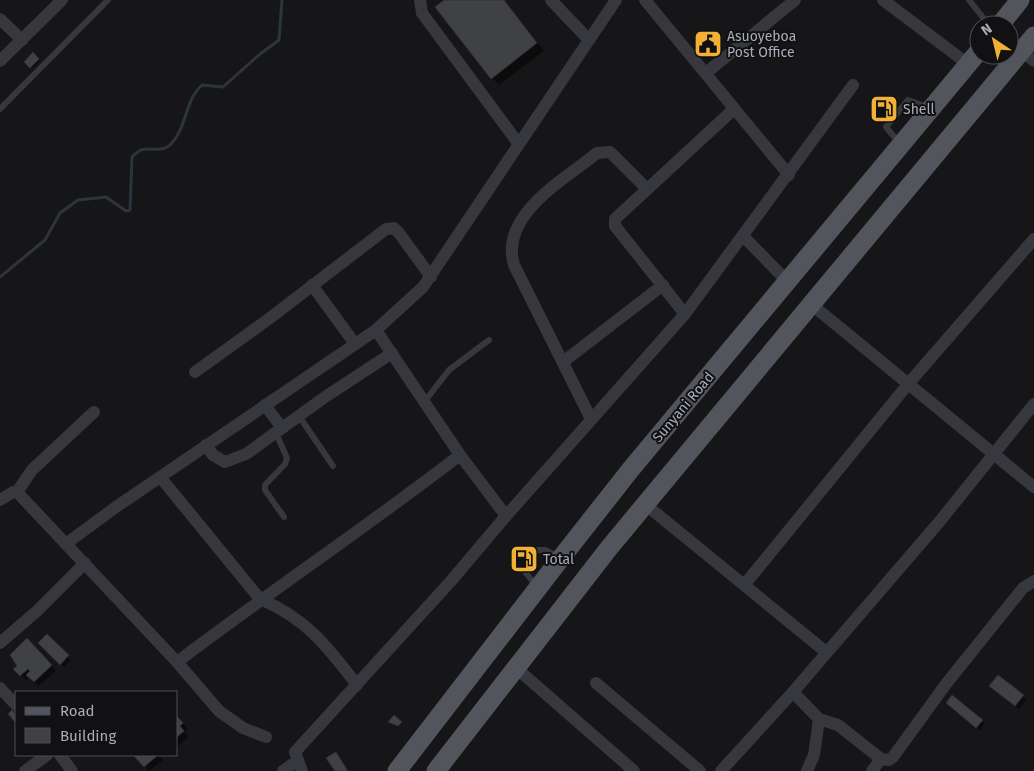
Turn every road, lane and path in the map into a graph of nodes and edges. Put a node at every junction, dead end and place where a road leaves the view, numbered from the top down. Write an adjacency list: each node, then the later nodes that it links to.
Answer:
1 (62, 0): 15 (street)
2 (108, 0): 23 (lane)
3 (420, 0): 25 (street)
4 (551, 0): 16 (street)
5 (616, 0): 16 (street)
6 (645, 0): 21 (street)
7 (795, 0): 21 (street)
8 (883, 0): 17 (street)
9 (969, 0): 11 (lane)
10 (1020, 0): 12 (main road)
11 (981, 15)
12 (1008, 15)
13 (0, 19): 15 (street)
14 (1034, 36): 18 (main road)
15 (22, 40): 19 (street)
16 (589, 40): 25 (street)
17 (969, 54)
18 (1028, 56): 34 (main road)
19 (0, 61)
20 (969, 63): 31 (main road, Sunyani Road)
21 (706, 73): 24 (street)
22 (853, 85): 26 (street)
23 (0, 109)
24 (734, 109): 26 (street); 27 (street)
25 (518, 143): 30 (street)
26 (788, 175): 28 (street)
27 (646, 188): 33 (street); 40 (street)
28 (743, 236): 31 (street); 35 (street)
29 (1034, 238): 42 (street)
30 (431, 276): 32 (street); 36 (street)
31 (787, 281): 84 (main road, Sunyani Road)
32 (312, 285): 38 (street); 41 (street)
33 (663, 285): 35 (street); 40 (street)
34 (812, 304): 42 (street); 58 (main road)
35 (685, 314): 48 (street)
36 (376, 330): 38 (street); 39 (street)
37 (488, 340): 43 (lane)
38 (355, 344): 45 (street)
39 (392, 353): 43 (street); 47 (street)
40 (562, 362): 48 (street)
41 (195, 372)
42 (909, 383): 51 (street); 64 (street)
43 (425, 402): 52 (street)
44 (1034, 404): 51 (street)
45 (265, 405): 49 (street); 50 (street)
46 (94, 412): 56 (street)
47 (299, 416): 49 (street); 53 (lane)
48 (591, 419): 59 (street)
49 (279, 430): 50 (street); 60 (lane)
50 (206, 445): 54 (street)
51 (994, 454): 55 (street); 67 (street)
52 (460, 455): 59 (street); 65 (street)
53 (333, 466)
54 (161, 478): 61 (street); 65 (street)
55 (1034, 487)
56 (17, 492): 57 (street); 61 (street)
57 (0, 500)
58 (646, 505): 64 (street); 69 (main road)
59 (506, 516): 71 (street)
60 (284, 517)
61 (68, 543): 62 (street)
62 (85, 564): 66 (street); 68 (street)
63 (1034, 581): 79 (street)
64 (745, 584): 67 (street)
65 (260, 599): 68 (street); 71 (street)
66 (0, 643)
67 (826, 652): 73 (street)
68 (177, 662): 76 (street)
69 (516, 667): 85 (main road); 86 (street)
70 (596, 683): 87 (street)
71 (357, 685): 80 (street)
72 (0, 688): 74 (street)
73 (793, 692): 75 (street); 88 (street)
74 (15, 704)
75 (819, 720): 79 (street); 89 (street)
76 (266, 737)
77 (46, 756): 81 (street)
78 (61, 756): 82 (street)
79 (881, 759): 90 (street)
80 (300, 766): 83 (street)
81 (25, 771)
82 (72, 771)
83 (283, 771)
84 (397, 771)
85 (436, 771)
86 (634, 771)
87 (700, 771)
88 (721, 771)
89 (807, 771)
90 (872, 771)

